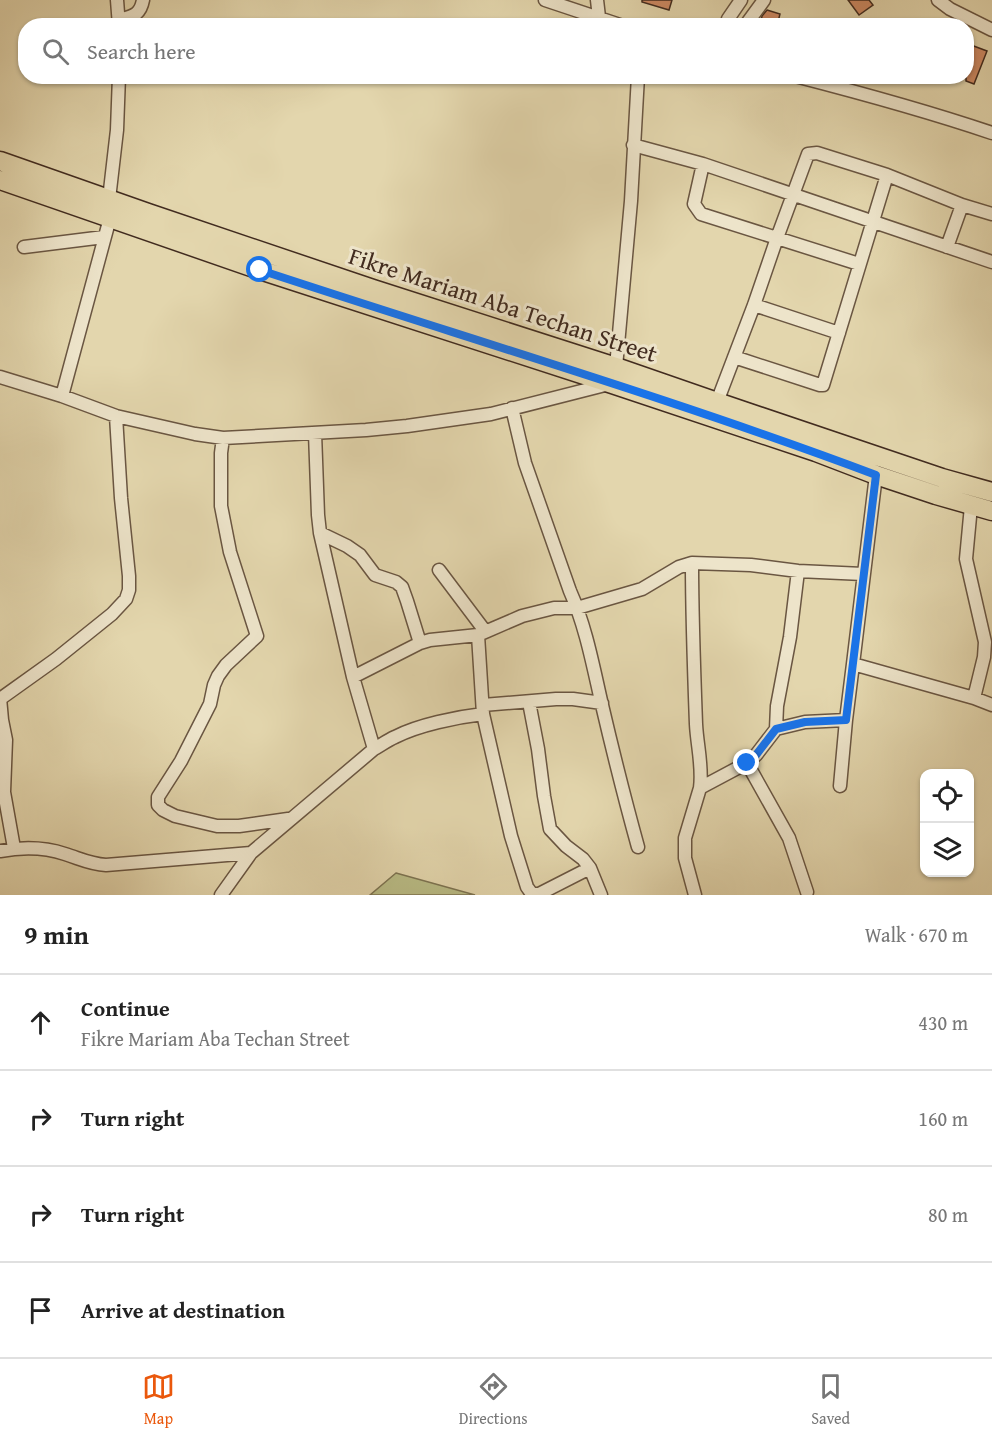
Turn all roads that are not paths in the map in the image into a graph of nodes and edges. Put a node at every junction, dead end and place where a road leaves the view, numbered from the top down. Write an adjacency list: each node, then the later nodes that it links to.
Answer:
1 (117, 0): 9 (street)
2 (143, 0): 10 (street)
3 (545, 0): 8 (street)
4 (597, 0): 8 (street)
5 (741, 0): 11 (street)
6 (764, 0): 12 (street)
7 (938, 0): 13 (street)
8 (599, 17)
9 (119, 18)
10 (130, 18)
11 (729, 18)
12 (751, 18)
13 (968, 18)
14 (974, 21): 15 (street)
15 (992, 30)
16 (118, 84): 26 (street)
17 (637, 84): 20 (street)
18 (825, 84): 19 (street)
19 (992, 134)
20 (633, 145): 22 (street); 40 (street)
21 (0, 161): 26 (main road, Fikre Mariam Aba Techan Street)
22 (703, 164): 25 (street); 32 (street)
23 (887, 175): 25 (street); 27 (street); 30 (street)
24 (0, 180): 29 (main road, Fikre Mariam Aba Techan Street)
25 (794, 195): 30 (street); 32 (street)
26 (109, 199): 40 (main road, Fikre Mariam Aba Techan Street)
27 (962, 205): 28 (street); 34 (street)
28 (992, 214)
29 (110, 218): 31 (street); 40 (main road, Fikre Mariam Aba Techan Street)
30 (873, 222): 34 (street); 36 (street)
31 (104, 237): 33 (street); 42 (street)
32 (777, 238): 36 (street); 37 (street)
33 (24, 247)
34 (946, 247): 35 (street)
35 (992, 262)
36 (859, 264): 38 (street)
37 (754, 305): 38 (street); 39 (street)
38 (839, 333): 39 (street)
39 (734, 357): 43 (street)
40 (614, 375): 43 (main road, Fikre Mariam Aba Techan Street); 44 (street); 48 (main road, Fikre Mariam Aba Techan Street)
41 (0, 377): 42 (street)
42 (62, 396): 45 (street)
43 (717, 402): 49 (main road, Fikre Mariam Aba Techan Street)
44 (512, 408): 46 (street); 57 (street)
45 (116, 416): 47 (street); 62 (street)
46 (315, 432): 47 (street); 52 (street)
47 (223, 438): 74 (street)
48 (876, 475): 50 (main road, Fikre Mariam Aba Techan Street); 56 (street)
49 (992, 492)
50 (971, 506): 51 (main road, Fikre Mariam Aba Techan Street); 63 (street)
51 (992, 511)
52 (320, 534): 59 (street); 61 (street)
53 (692, 563): 55 (street); 57 (street); 73 (street)
54 (440, 570): 58 (street)
55 (798, 571): 56 (street); 69 (street)
56 (863, 574): 60 (street)
57 (577, 608): 58 (street); 65 (street)
58 (481, 633): 59 (street); 67 (street)
59 (420, 643): 61 (street)
60 (853, 664): 63 (street); 68 (street)
61 (353, 677): 70 (street)
62 (0, 698): 76 (street)
63 (974, 698): 66 (street)
64 (529, 702): 65 (street); 67 (street); 79 (street)
65 (602, 703): 75 (street)
66 (992, 705)
67 (483, 710): 70 (street); 79 (street)
68 (846, 720): 69 (street); 72 (street)
69 (776, 729): 71 (street)
70 (374, 749): 74 (street)
71 (747, 763): 73 (street); 80 (street)
72 (840, 786)
73 (700, 788): 83 (street)
74 (290, 819): 78 (street)
75 (638, 847)
76 (14, 848): 77 (street); 78 (street)
77 (0, 851)
78 (251, 853): 81 (street)
79 (590, 868): 82 (street)
80 (807, 892)
81 (221, 895)
82 (601, 895)
83 (695, 895)

